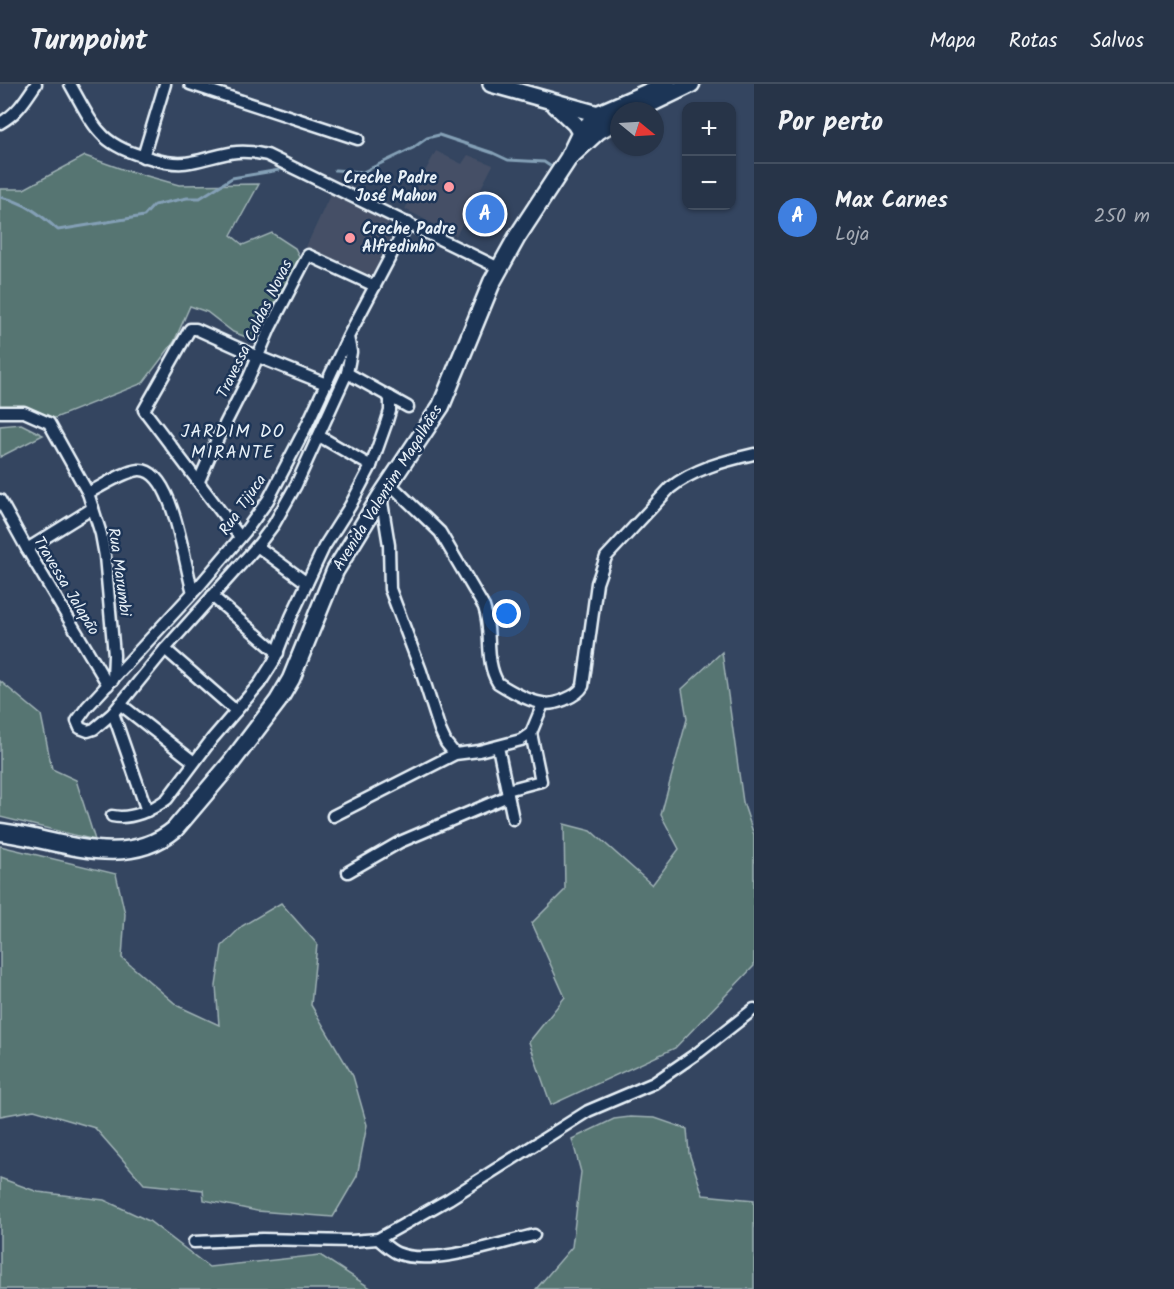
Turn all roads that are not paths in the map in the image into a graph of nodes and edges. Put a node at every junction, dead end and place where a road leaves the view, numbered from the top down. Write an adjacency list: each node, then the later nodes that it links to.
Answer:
1 (36, 84): 11 (street)
2 (70, 84): 14 (street)
3 (165, 84): 14 (street)
4 (190, 84): 13 (street)
5 (491, 84): 8 (street)
6 (667, 84): 10 (main road, Avenida Valentim Magalhães)
7 (691, 84): 9 (main road)
8 (551, 101): 10 (street); 12 (street)
9 (654, 102)
10 (608, 119): 12 (main road, Avenida Valentim Magalhães)
11 (0, 123)
12 (583, 138): 16 (main road, Avenida Valentim Magalhães)
13 (358, 139)
14 (143, 157): 15 (street)
15 (408, 223): 16 (street); 17 (street, Rua Tijuca)
16 (499, 268): 29 (main road, Avenida Valentim Magalhães)
17 (375, 286): 18 (street, Rua Tijuca); 19 (street, Travessa Caldas Novas)
18 (348, 337): 20 (street); 21 (street, Rua Tijuca)
19 (256, 356): 21 (street); 28 (street, Travessa Caldas Novas); 28 (street)
20 (347, 373): 22 (street); 25 (street)
21 (326, 384): 33 (street, Rua Tijuca)
22 (390, 397): 23 (street); 27 (street)
23 (408, 407)
24 (0, 412): 30 (street, Rua Marumbi)
25 (319, 436): 27 (street); 34 (street)
26 (754, 454): 42 (street)
27 (371, 466): 36 (street)
28 (199, 481): 33 (street)
29 (386, 490): 42 (street); 47 (street); 54 (main road, Avenida Valentim Magalhães)
30 (88, 493): 32 (street, Rua Marumbi); 37 (street)
31 (0, 500): 35 (street, Travessa Jalapão)
32 (93, 508): 35 (street); 41 (street, Rua Marumbi)
33 (240, 537): 37 (street, Rua Tijuca)
34 (257, 546): 36 (street); 38 (street)
35 (27, 549): 41 (street, Travessa Jalapão)
36 (307, 583): 40 (street)
37 (192, 592): 41 (street, Rua Tijuca)
38 (212, 596): 39 (street); 40 (street)
39 (165, 649): 43 (street); 44 (street)
40 (278, 653): 44 (street)
41 (111, 682): 43 (street, Rua Tijuca)
42 (543, 704): 45 (street)
43 (116, 708): 48 (street); 50 (street)
44 (236, 711): 48 (street)
45 (531, 733): 46 (street); 49 (street)
46 (498, 747): 47 (street); 49 (street)
47 (455, 754): 52 (street)
48 (194, 762): 50 (street)
49 (508, 793): 53 (street); 55 (street)
50 (147, 811): 51 (street)
51 (112, 816)
52 (333, 816)
53 (513, 819)
54 (0, 832)
55 (348, 872)
56 (754, 1009): 58 (street)
57 (534, 1235): 58 (street)
58 (378, 1239): 59 (street)
59 (194, 1242)

